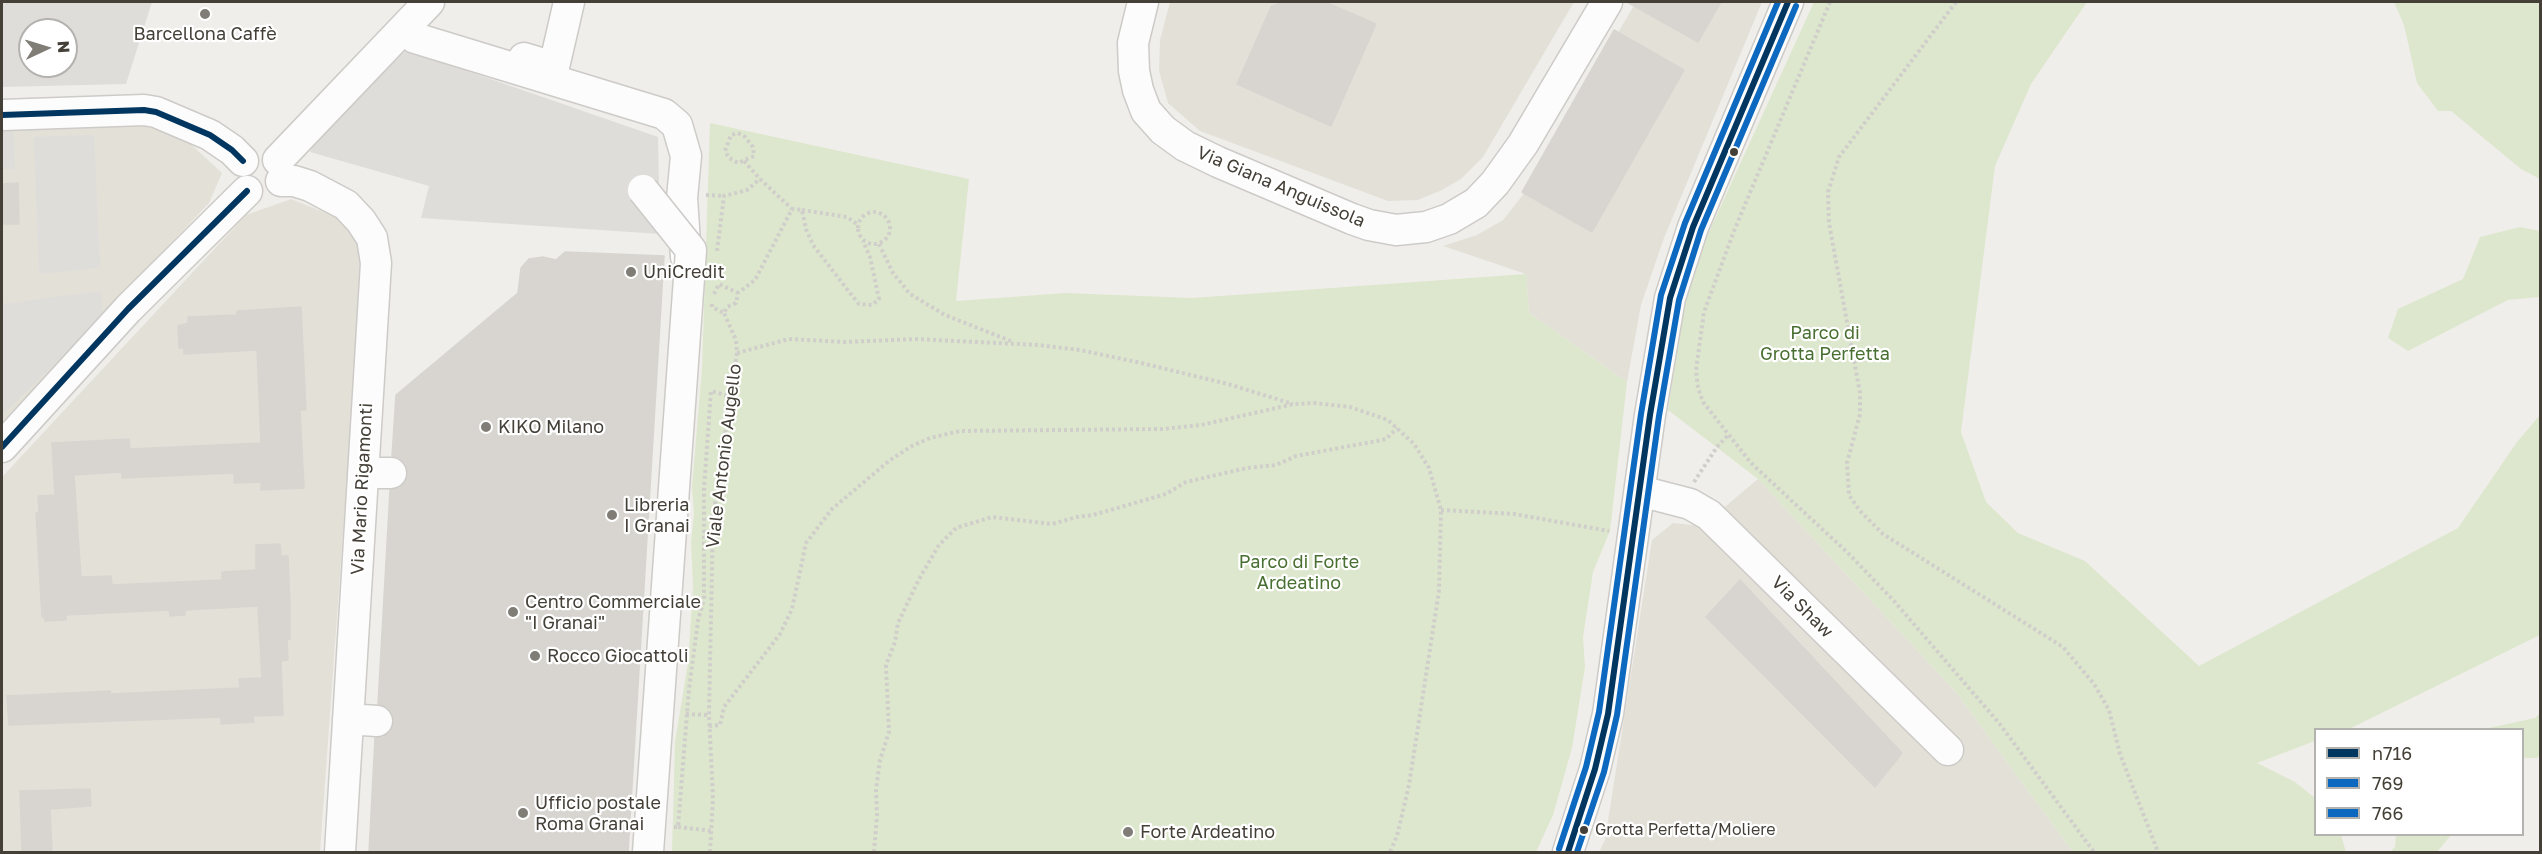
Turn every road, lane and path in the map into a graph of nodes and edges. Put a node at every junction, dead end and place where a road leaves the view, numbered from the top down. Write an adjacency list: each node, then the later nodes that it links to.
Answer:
1 (569, 2): 7 (street)
2 (1143, 2): 3 (street, Via Giana Anguissola)
3 (1607, 2)
4 (1788, 2): 34 (street)
5 (1830, 2): 32 (path)
6 (1956, 2): 58 (path)
7 (418, 21): 11 (street); 52 (street)
8 (2, 115): 9 (street)
9 (243, 161): 11 (street); 13 (street)
10 (744, 161): 10 (path); 12 (path)
11 (280, 170): 13 (street); 51 (street, Via Mario Rigamonti)
12 (760, 179): 16 (path); 17 (path)
13 (247, 190): 33 (street)
14 (643, 190): 52 (street, bridge)
15 (715, 195): 16 (path)
16 (724, 196): 22 (path)
17 (792, 209): 18 (path); 25 (path)
18 (802, 210): 19 (path); 20 (path)
19 (858, 225): 20 (path); 21 (path)
20 (863, 241): 21 (path)
21 (879, 244): 27 (path)
22 (717, 254)
23 (715, 275): 24 (path)
24 (720, 284): 25 (path); 26 (path, Viale Antonio Augello)
25 (738, 292): 26 (path)
26 (724, 313): 28 (path, Viale Antonio Augello)
27 (1019, 344): 28 (path); 30 (path)
28 (737, 353): 29 (path, Viale Antonio Augello)
29 (729, 396): 38 (path); 39 (path, Viale Antonio Augello)
30 (1294, 404): 31 (path); 44 (path)
31 (1397, 428): 36 (path); 54 (path)
32 (1729, 434): 35 (path); 57 (path)
33 (2, 447)
34 (1640, 492): 35 (street, Via Shaw); 56 (street)
35 (1681, 502): 46 (street, Via Shaw)
36 (1441, 510): 40 (path); 55 (path)
37 (694, 514): 38 (path)
38 (705, 516): 39 (path); 42 (path)
39 (713, 518): 43 (path, Viale Antonio Augello)
40 (1618, 532)
41 (680, 713): 42 (path)
42 (686, 714): 43 (path); 45 (path)
43 (709, 715): 44 (path, Viale Antonio Augello)
44 (710, 726): 50 (path, Viale Antonio Augello)
45 (683, 742)
46 (1948, 750)
47 (610, 821): 48 (path)
48 (630, 821)
49 (678, 828): 50 (path)
50 (713, 831): 53 (path, Viale Antonio Augello)
51 (340, 852)
52 (646, 852)
53 (710, 852)
54 (874, 852)
55 (1390, 852)
56 (1568, 852)
57 (2094, 852)
58 (2158, 852)

